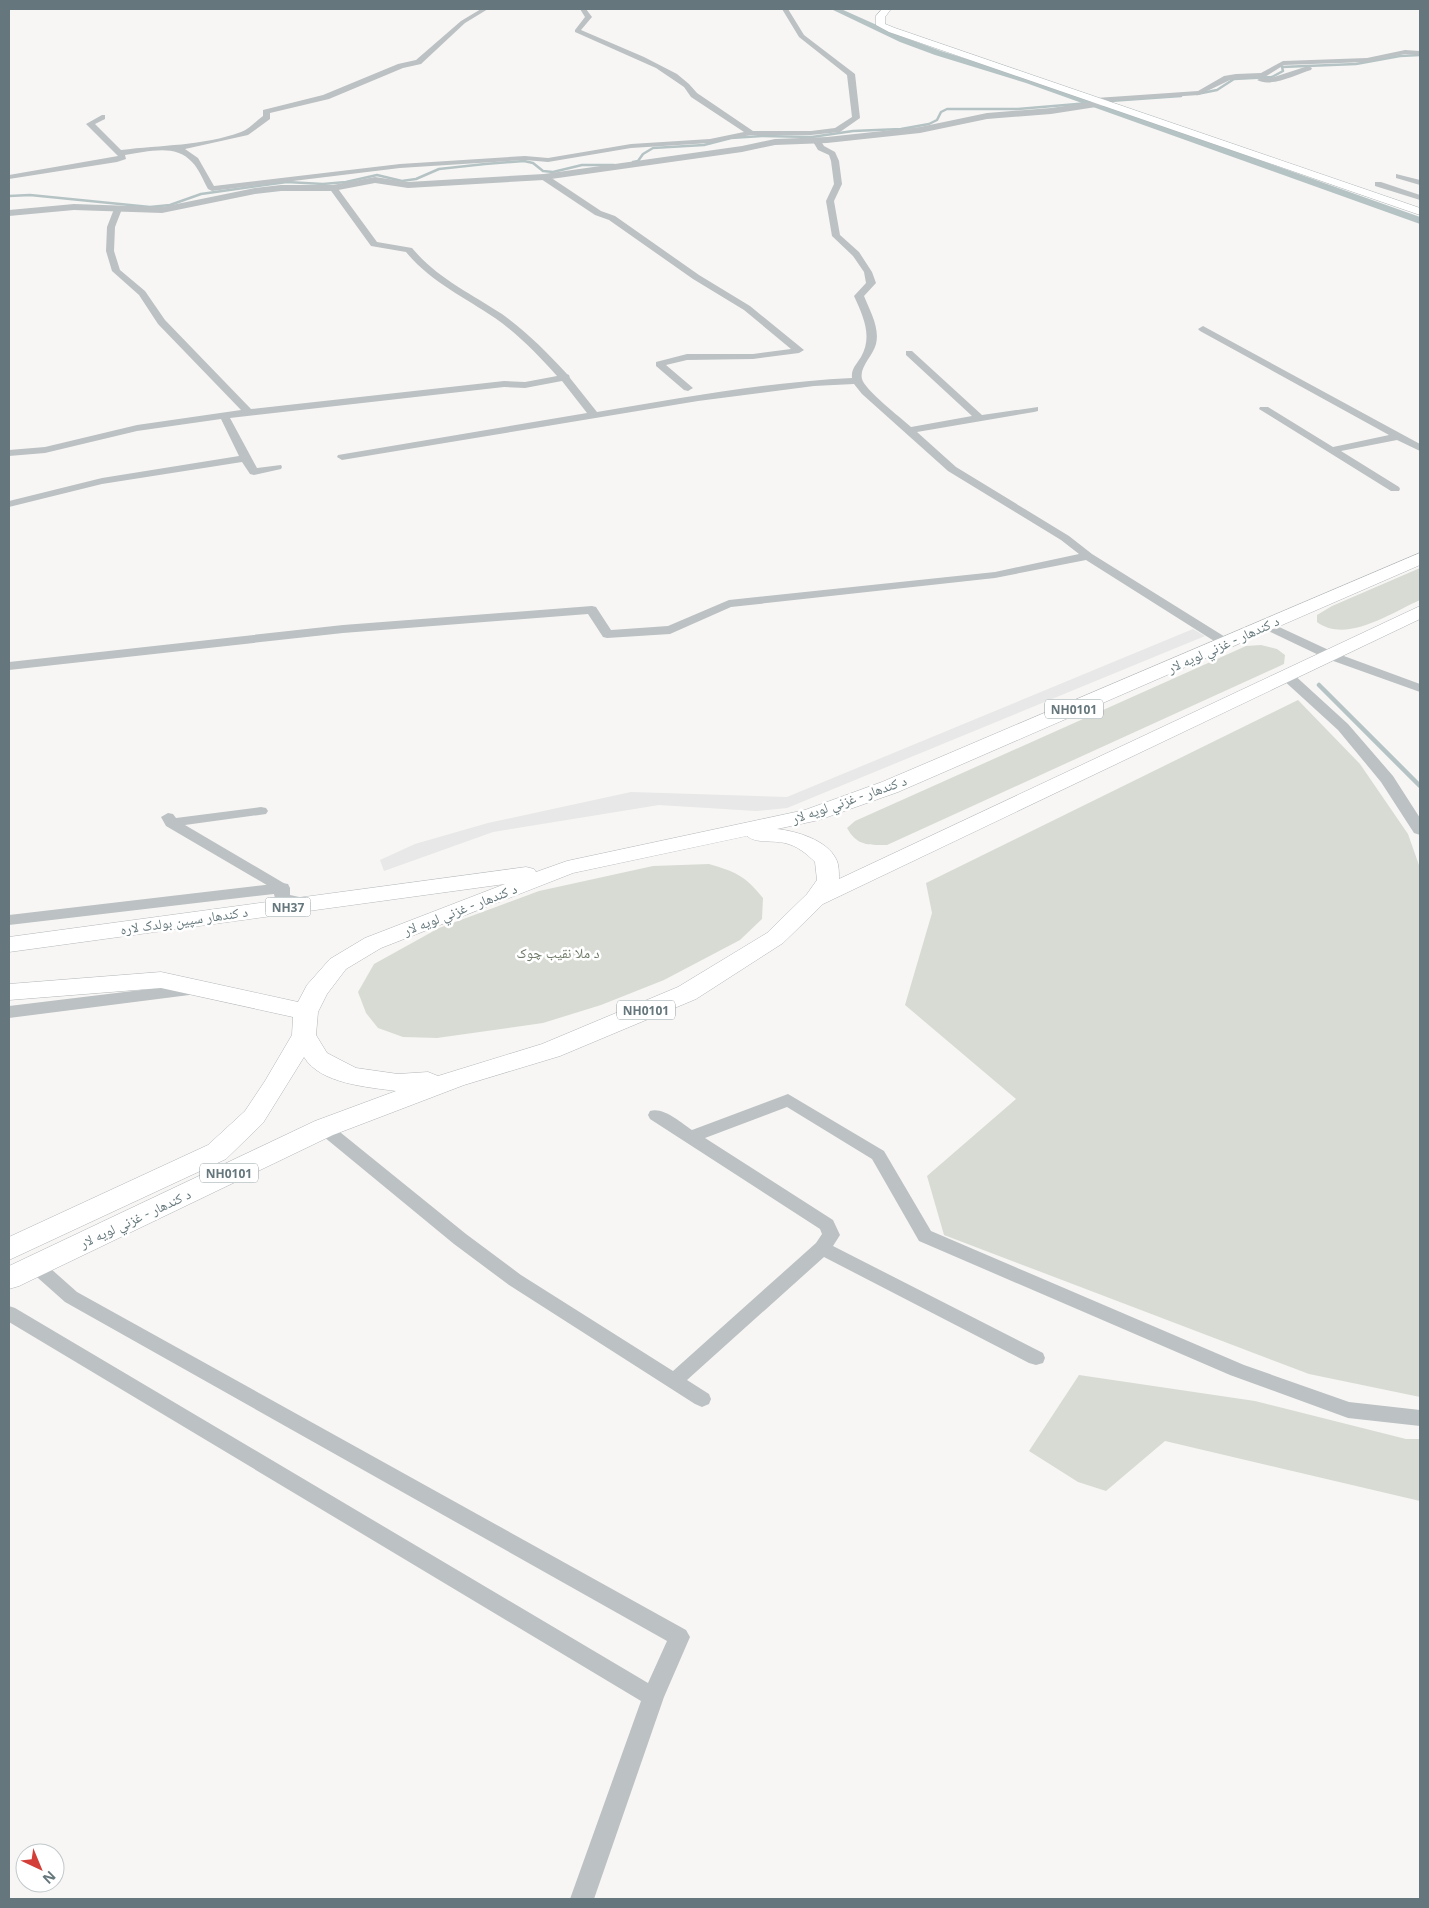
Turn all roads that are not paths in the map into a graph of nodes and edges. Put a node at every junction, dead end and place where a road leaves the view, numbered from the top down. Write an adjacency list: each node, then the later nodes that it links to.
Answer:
1 (485, 9): 13 (street)
2 (582, 9): 11 (street)
3 (785, 9): 12 (street)
4 (887, 9): 8 (main road)
5 (1419, 55): 6 (street); 8 (street)
6 (1235, 85)
7 (1218, 93): 9 (street)
8 (1096, 100): 9 (main road)
9 (1108, 104): 12 (street); 23 (main road)
10 (102, 117): 14 (street)
11 (751, 133): 12 (street); 13 (street)
12 (814, 137): 17 (street); 28 (street)
13 (178, 148): 14 (street)
14 (120, 153): 16 (street)
15 (1399, 176): 18 (street)
16 (9, 177)
17 (544, 177): 20 (street); 29 (street)
18 (1420, 183)
19 (1378, 184): 21 (street)
20 (333, 188): 22 (street); 27 (street)
21 (1420, 198)
22 (118, 209): 24 (street); 32 (street)
23 (1420, 212)
24 (9, 213)
25 (1203, 330): 37 (street)
26 (908, 353): 35 (street)
27 (566, 378): 32 (street); 34 (street)
28 (856, 381): 34 (street); 36 (street)
29 (688, 388)
30 (1034, 409): 35 (street)
31 (1264, 409): 39 (street)
32 (248, 412): 33 (street)
33 (224, 415): 40 (street); 42 (street)
34 (594, 415): 41 (street)
35 (980, 418): 36 (street)
36 (911, 430): 46 (street)
37 (1399, 436): 38 (street); 39 (street)
38 (1420, 448)
39 (1332, 450): 44 (street)
40 (9, 453)
41 (342, 457)
42 (247, 462): 43 (street); 45 (street)
43 (276, 467)
44 (1395, 489)
45 (9, 504)
46 (1088, 556): 50 (street); 52 (street)
47 (1420, 558): 49 (highway, د کندهار - غزني لويه لار / NH0101)
48 (1420, 612): 51 (highway, د کندهار - غزني لويه لار / NH0101)
49 (1266, 625): 50 (highway, د کندهار - غزني لويه لار / NH0101); 51 (street)
50 (1226, 643): 57 (highway, د کندهار - غزني لويه لار / NH0101)
51 (1329, 655): 53 (highway, د کندهار - غزني لويه لار / NH0101); 54 (street)
52 (9, 666)
53 (1286, 675): 56 (street); 60 (highway, د کندهار - غزني لويه لار / NH0101)
54 (1420, 688)
55 (261, 811): 59 (street)
56 (1420, 830)
57 (719, 835): 58 (highway, د کندهار - غزني لويه لار / NH0101); 60 (highway, NH0101)
58 (567, 868): 61 (highway, د کندهار سپین بولدک لاره / NH37); 67 (highway, د کندهار - غزني لويه لار / NH0101)
59 (282, 888): 61 (street); 62 (street)
60 (815, 899): 68 (highway, د کندهار - غزني لويه لار / NH0101)
61 (308, 904): 63 (highway, د کندهار سپین بولدک لاره / NH37)
62 (9, 920)
63 (9, 944)
64 (200, 989): 65 (highway); 66 (street); 67 (highway)
65 (9, 992)
66 (9, 1012)
67 (305, 1024): 68 (highway, د کندهار - غزني لويه لار / NH0101); 73 (highway, د کندهار - غزني لويه لار / NH0101)
68 (455, 1079): 70 (highway, د کندهار - غزني لويه لار / NH0101)
69 (656, 1115): 71 (street)
70 (324, 1128): 74 (highway, د کندهار - غزني لويه لار / NH0101); 78 (street)
71 (691, 1137): 72 (street); 80 (street)
72 (822, 1248): 77 (street); 78 (street)
73 (9, 1249)
74 (35, 1265): 75 (highway, د کندهار - غزني لويه لار / NH0101); 81 (street)
75 (9, 1278)
76 (9, 1313): 81 (street)
77 (1036, 1358)
78 (674, 1381): 79 (street)
79 (702, 1400)
80 (1420, 1418)
81 (653, 1697): 82 (street)
82 (582, 1899)

